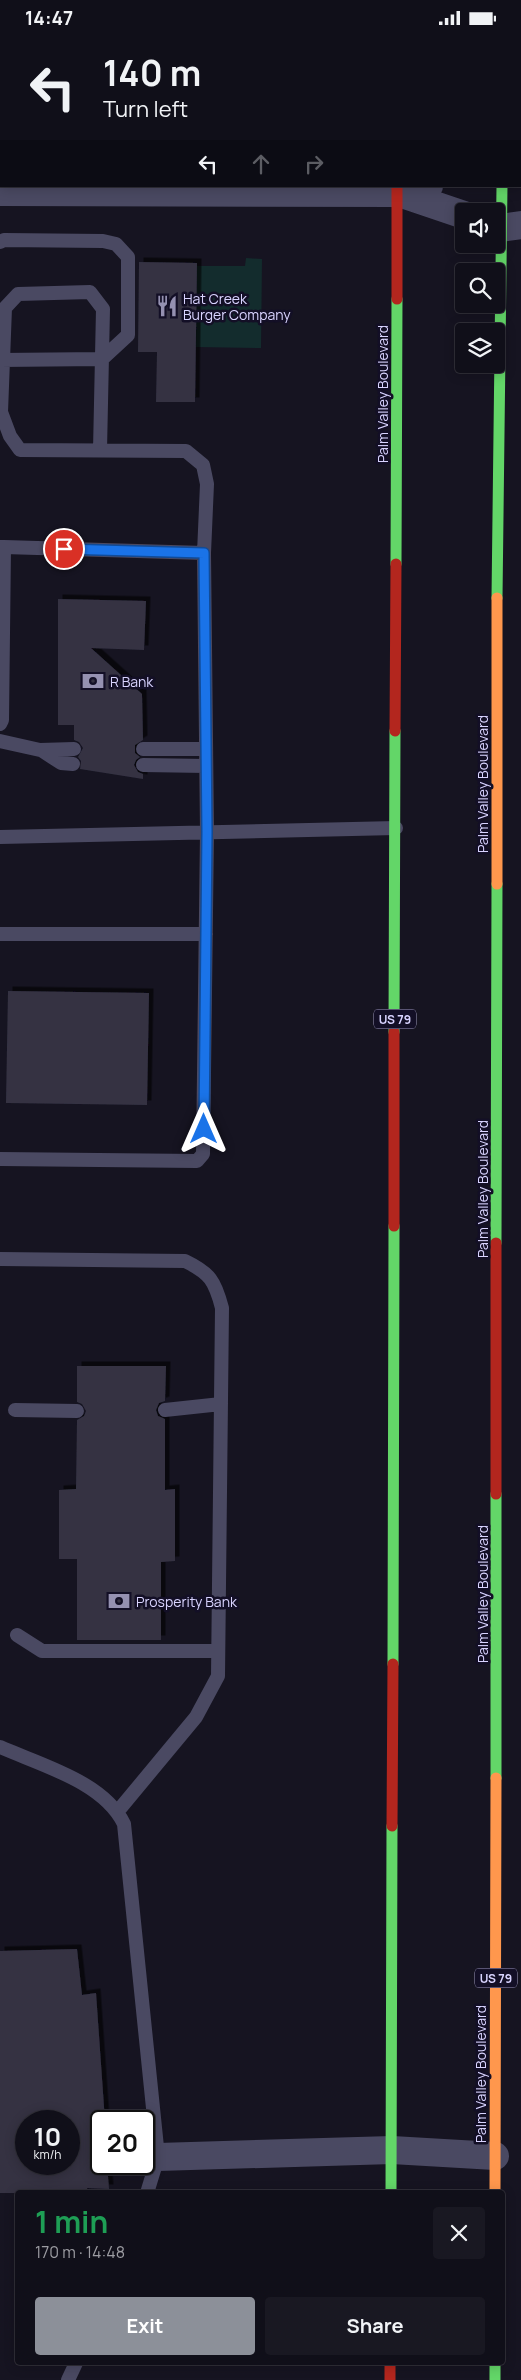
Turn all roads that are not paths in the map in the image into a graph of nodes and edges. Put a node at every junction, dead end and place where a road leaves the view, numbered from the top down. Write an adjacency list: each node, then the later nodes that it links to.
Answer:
1 (421, 187): 3 (street)
2 (502, 187): 6 (highway, Palm Valley Boulevard / US 79)
3 (397, 190): 4 (street); 5 (street); 23 (highway, Palm Valley Boulevard / US 79)
4 (0, 192)
5 (455, 212)
6 (506, 226): 39 (highway, Palm Valley Boulevard / US 79)
7 (0, 242): 9 (lane)
8 (2, 306): 9 (lane); 10 (lane)
9 (102, 359): 10 (lane); 11 (lane)
10 (2, 360): 11 (lane)
11 (100, 450): 13 (lane)
12 (2, 547): 13 (lane); 14 (lane)
13 (204, 553): 18 (lane)
14 (0, 724)
15 (0, 741): 19 (lane)
16 (74, 749): 19 (lane)
17 (143, 749): 18 (lane)
18 (206, 749): 22 (lane)
19 (40, 750): 20 (lane)
20 (73, 764)
21 (143, 765): 22 (lane)
22 (206, 766): 24 (lane)
23 (396, 828): 24 (lane); 38 (highway, Palm Valley Boulevard / US 79)
24 (207, 832): 25 (lane); 26 (lane)
25 (0, 837)
26 (206, 933): 27 (lane); 28 (lane)
27 (0, 935)
28 (0, 1159)
29 (0, 1259): 30 (lane)
30 (220, 1404): 32 (lane); 35 (lane)
31 (15, 1410): 33 (lane)
32 (165, 1410)
33 (77, 1411)
34 (17, 1635): 35 (lane)
35 (218, 1651): 37 (lane)
36 (0, 1747): 37 (lane)
37 (118, 1811): 40 (lane)
38 (392, 2150): 39 (street); 40 (street); 42 (highway, Palm Valley Boulevard / US 79)
39 (495, 2156): 43 (highway, Palm Valley Boulevard / US 79)
40 (158, 2157): 41 (lane)
41 (149, 2190)
42 (391, 2190)
43 (495, 2190)
44 (75, 2365): 47 (lane)
45 (390, 2365): 48 (highway)
46 (495, 2365): 49 (highway)
47 (68, 2380)
48 (390, 2380)
49 (495, 2380)

